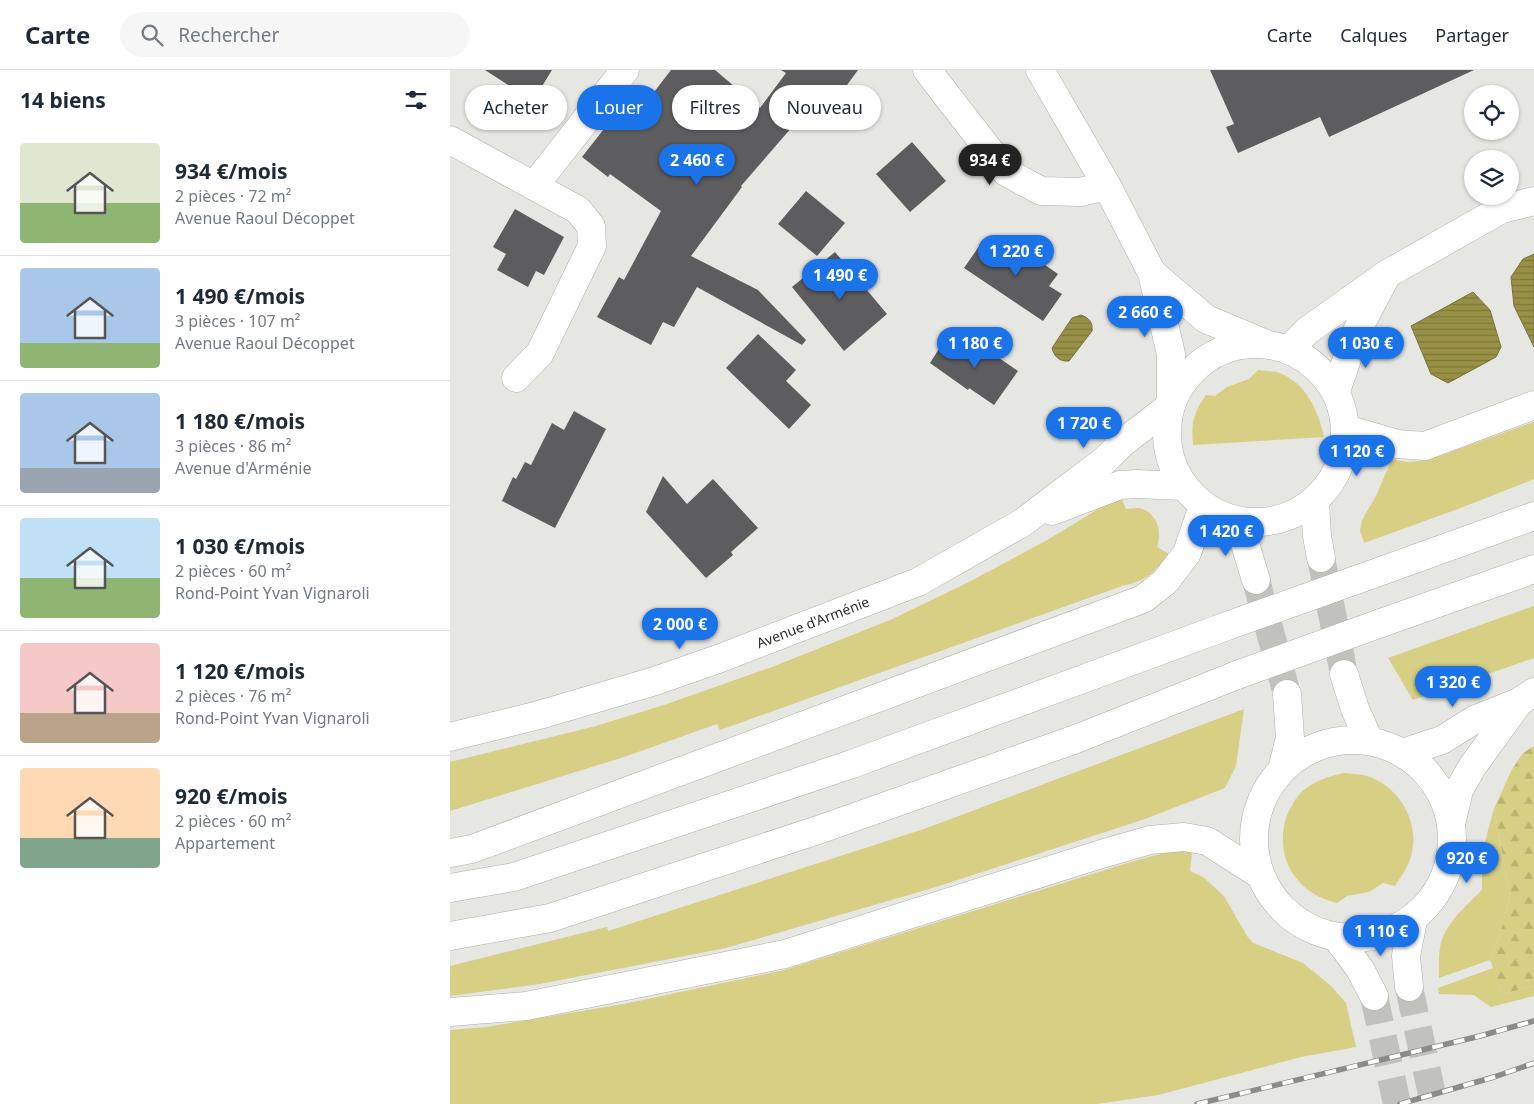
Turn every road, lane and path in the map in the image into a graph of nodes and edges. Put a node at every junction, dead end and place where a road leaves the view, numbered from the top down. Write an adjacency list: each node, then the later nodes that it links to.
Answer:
1 (625, 70): 5 (main road)
2 (927, 70): 6 (main road)
3 (1040, 70): 6 (main road)
4 (450, 140): 5 (main road)
5 (534, 186): 11 (main road)
6 (1107, 186): 8 (main road)
7 (1534, 200): 9 (main road)
8 (1152, 272): 10 (main road); 13 (main road)
9 (1387, 274): 10 (main road); 12 (main road)
10 (1278, 347): 12 (main road); 13 (main road)
11 (516, 378)
12 (1336, 391): 15 (main road)
13 (1170, 404): 16 (main road); 21 (main road, Avenue d'Arménie)
14 (1534, 406): 15 (main road)
15 (1346, 429): 17 (main road)
16 (1183, 486): 18 (main road); 21 (main road, Avenue d'Arménie)
17 (1315, 501): 20 (main road); 22 (main road)
18 (1203, 506): 20 (main road); 33 (main road)
19 (1534, 516): 35 (main road, bridge)
20 (1238, 521): 24 (main road)
21 (1022, 523): 28 (main road, Avenue d'Arménie)
22 (1321, 558)
23 (1534, 569): 37 (main road, bridge)
24 (1256, 580)
25 (1344, 674): 29 (main road)
26 (1287, 694): 31 (main road)
27 (1530, 696): 30 (main road); 32 (main road)
28 (450, 738)
29 (1369, 740): 30 (main road); 31 (main road)
30 (1402, 753): 32 (main road)
31 (1283, 766): 34 (main road)
32 (1452, 820): 36 (main road)
33 (450, 853)
34 (1259, 874): 38 (main road); 41 (main road)
35 (450, 888)
36 (1412, 920): 38 (main road); 39 (main road)
37 (450, 936)
38 (1336, 938): 40 (main road)
39 (1409, 987)
40 (1374, 996)
41 (450, 1012)

